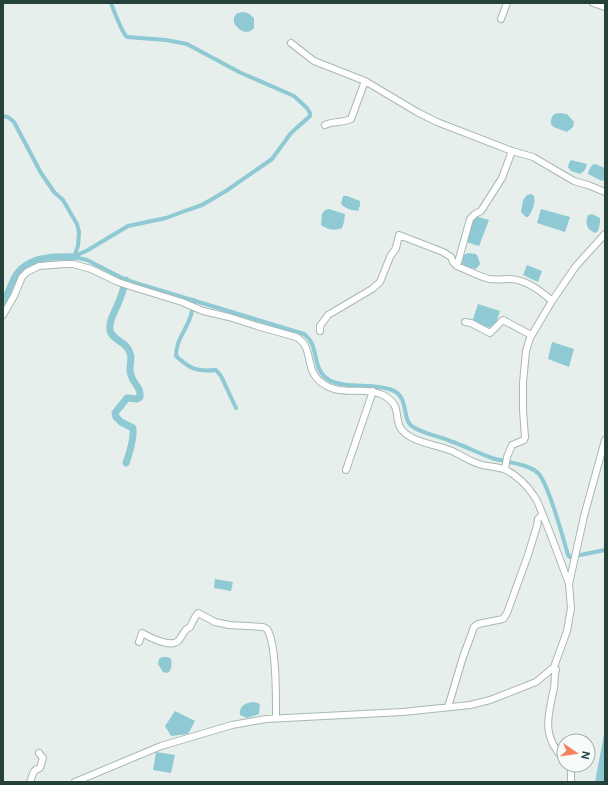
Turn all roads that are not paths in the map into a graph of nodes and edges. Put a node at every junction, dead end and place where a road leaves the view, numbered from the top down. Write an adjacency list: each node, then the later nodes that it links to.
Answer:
1 (507, 3): 4 (street)
2 (596, 3): 3 (street)
3 (605, 7)
4 (501, 19)
5 (291, 43): 6 (street)
6 (365, 81): 7 (street); 8 (street)
7 (325, 125)
8 (512, 151): 9 (street); 11 (street)
9 (605, 192)
10 (605, 234): 12 (street)
11 (457, 266): 12 (street); 15 (street)
12 (552, 301): 16 (street)
13 (3, 315): 17 (street)
14 (466, 322): 16 (street)
15 (320, 331)
16 (531, 335): 19 (street)
17 (373, 391): 19 (street); 20 (street)
18 (605, 440): 22 (street)
19 (504, 469): 21 (street)
20 (346, 470)
21 (542, 515): 22 (street); 25 (street)
22 (569, 584): 24 (street)
23 (139, 642): 26 (street)
24 (554, 667): 25 (street); 27 (street)
25 (448, 707): 26 (street)
26 (276, 719): 30 (street)
27 (556, 749)
28 (39, 753): 29 (street)
29 (30, 782)
30 (75, 782)

